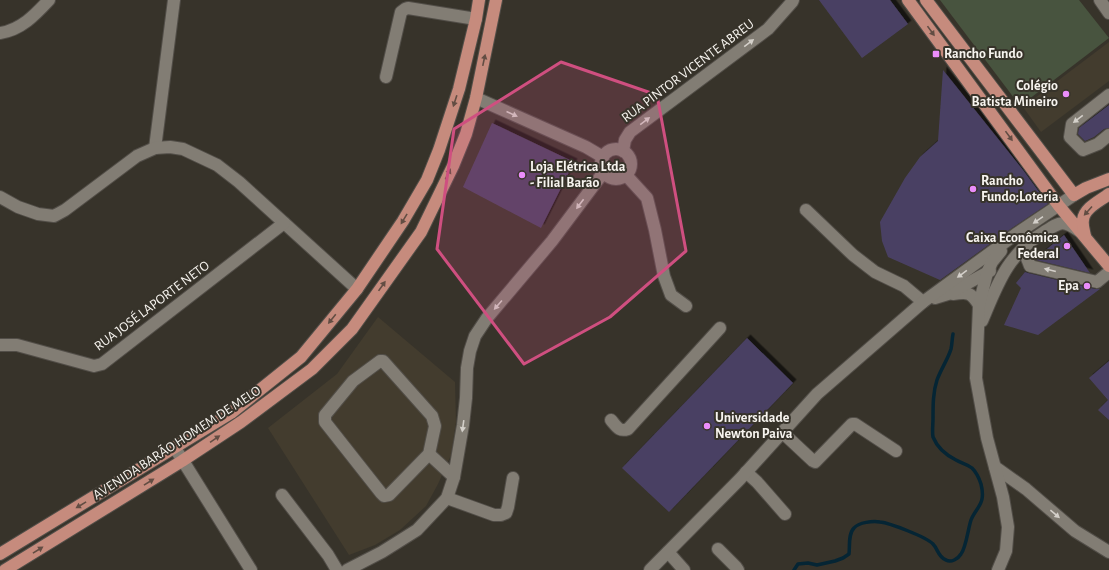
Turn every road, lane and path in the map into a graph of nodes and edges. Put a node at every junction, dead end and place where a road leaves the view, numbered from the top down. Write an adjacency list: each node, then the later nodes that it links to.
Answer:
1 (49, 0): 11 (street)
2 (174, 0): 17 (street)
3 (479, 0): 10 (main road, AVENIDA BARÃO HOMEM DE MELO)
4 (496, 0): 15 (main road, AVENIDA BARÃO HOMEM DE MELO, one-way to 4)
5 (793, 0): 18 (street, RUA PINTOR VICENTE ABREU, one-way to 5)
6 (908, 0): 26 (main road, one-way to 26)
7 (926, 0): 24 (main road)
8 (1100, 0): 9 (street)
9 (1109, 13)
10 (476, 19): 12 (main road, AVENIDA BARÃO HOMEM DE MELO); 13 (street)
11 (0, 33)
12 (465, 63): 15 (main road); 36 (main road, AVENIDA BARÃO HOMEM DE MELO, one-way to 36)
13 (386, 77)
14 (1109, 95): 16 (street, one-way to 16)
15 (476, 98): 19 (street, one-way to 19); 42 (main road, AVENIDA BARÃO HOMEM DE MELO, one-way to 15)
16 (1109, 135)
17 (155, 148): 25 (street); 28 (street)
18 (623, 151): 19 (street); 21 (street)
19 (603, 156): 20 (street)
20 (603, 173): 21 (street); 53 (street, one-way to 53)
21 (626, 175): 40 (street)
22 (1109, 179): 24 (main road)
23 (1109, 194): 30 (main road, one-way to 30)
24 (1074, 195): 26 (street)
25 (0, 197)
26 (1059, 206): 29 (street, one-way to 29); 30 (main road)
27 (806, 210): 38 (street)
28 (284, 223): 36 (street); 44 (street, RUA JOSÉ LAPORTE NETO)
29 (1016, 234): 35 (street); 38 (street, one-way to 38)
30 (1084, 236): 31 (street); 33 (main road)
31 (1023, 248): 32 (street); 34 (street, one-way to 31)
32 (1014, 257): 35 (street); 43 (street)
33 (1109, 266)
34 (1109, 272)
35 (987, 273): 37 (street); 39 (street)
36 (357, 289): 42 (main road); 47 (main road, AVENIDA BARÃO HOMEM DE MELO, one-way to 47)
37 (948, 294): 38 (street); 39 (street)
38 (923, 302): 46 (street)
39 (979, 305): 43 (street)
40 (686, 306)
41 (720, 328): 45 (street)
42 (352, 329): 50 (main road, AVENIDA BARÃO HOMEM DE MELO, one-way to 42)
43 (978, 330): 51 (street)
44 (0, 345)
45 (611, 420)
46 (786, 436): 48 (street); 52 (street)
47 (174, 448): 50 (street); 63 (main road, AVENIDA BARÃO HOMEM DE MELO, one-way to 63)
48 (896, 451)
49 (430, 454): 49 (street); 53 (street)
50 (182, 461): 65 (main road, AVENIDA BARÃO HOMEM DE MELO, one-way to 50); 66 (street)
51 (995, 467): 55 (street); 57 (street)
52 (746, 472): 59 (street); 61 (street)
53 (454, 477): 58 (street)
54 (514, 478): 58 (street)
55 (1026, 489): 57 (street); 62 (street, one-way to 62)
56 (282, 495): 67 (street)
57 (1003, 497): 71 (street)
58 (446, 498): 68 (street)
59 (785, 514)
60 (718, 550): 70 (street)
61 (668, 552): 64 (street); 69 (street)
62 (1109, 552)
63 (0, 554)
64 (682, 568)
65 (5, 570)
66 (250, 570)
67 (336, 570)
68 (347, 570)
69 (650, 570)
70 (738, 570)
71 (998, 570)

